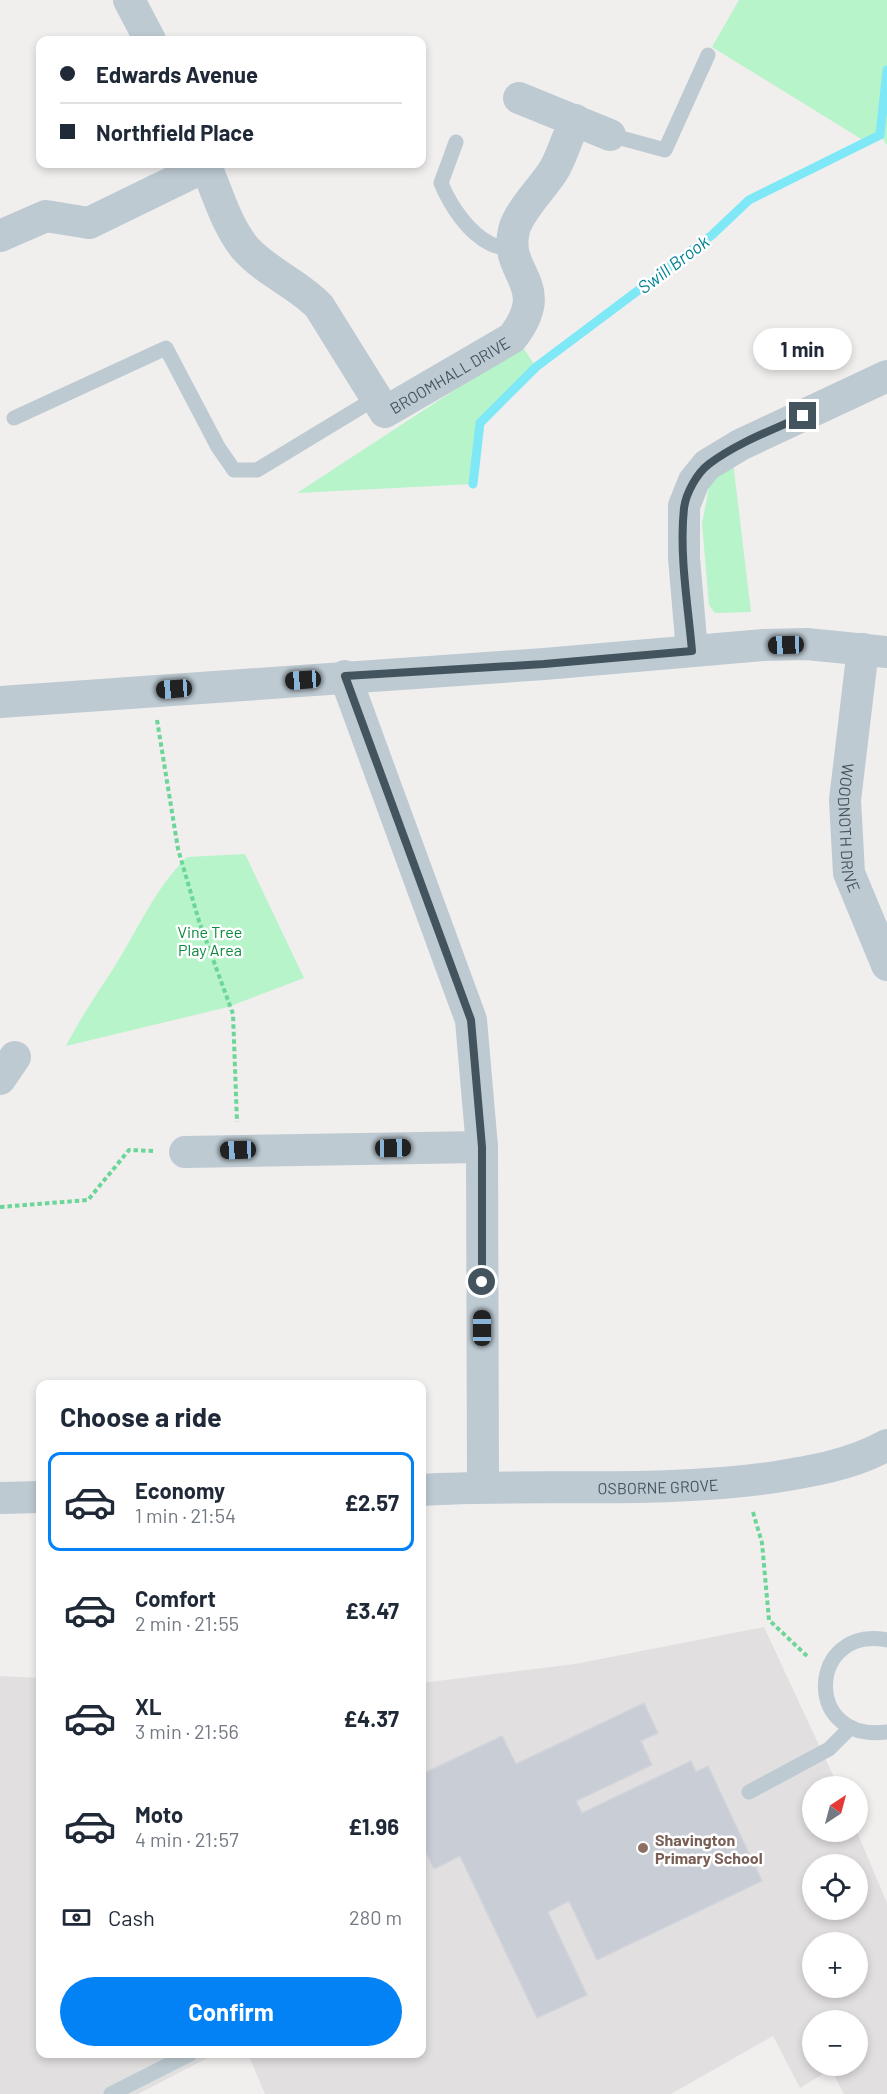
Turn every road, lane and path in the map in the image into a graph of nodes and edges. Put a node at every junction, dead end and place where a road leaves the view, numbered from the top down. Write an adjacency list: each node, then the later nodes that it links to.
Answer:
1 (129, 0): 2 (street)
2 (148, 36)
3 (708, 56): 6 (lane)
4 (519, 98): 5 (street)
5 (575, 120): 6 (street); 11 (street, BROOMHALL DRIVE)
6 (610, 135)
7 (456, 142): 11 (lane)
8 (200, 168): 10 (street)
9 (207, 168): 13 (street, BROOMHALL DRIVE)
10 (0, 236)
11 (514, 250): 13 (street, BROOMHALL DRIVE)
12 (887, 376): 16 (street)
13 (376, 399): 14 (lane)
14 (14, 418)
15 (875, 650): 16 (street); 20 (street, WOODNOTH DRIVE)
16 (692, 651): 17 (street)
17 (345, 676): 18 (street); 21 (street)
18 (153, 691): 19 (street); 22 (path)
19 (0, 702)
20 (887, 965)
21 (482, 1147): 22 (street); 27 (street)
22 (238, 1150): 23 (street)
23 (185, 1152): 24 (path)
24 (0, 1207)
25 (887, 1445): 26 (street, OSBORNE GROVE)
26 (743, 1481): 27 (street, OSBORNE GROVE); 32 (path)
27 (483, 1486): 28 (street, OSBORNE GROVE)
28 (426, 1490)
29 (36, 1497): 30 (street)
30 (0, 1498)
31 (887, 1640): 32 (lane)
32 (826, 1674): 33 (lane)
33 (850, 1728): 34 (lane); 35 (lane)
34 (887, 1732)
35 (749, 1792)
36 (182, 2058): 37 (lane)
37 (111, 2094)

